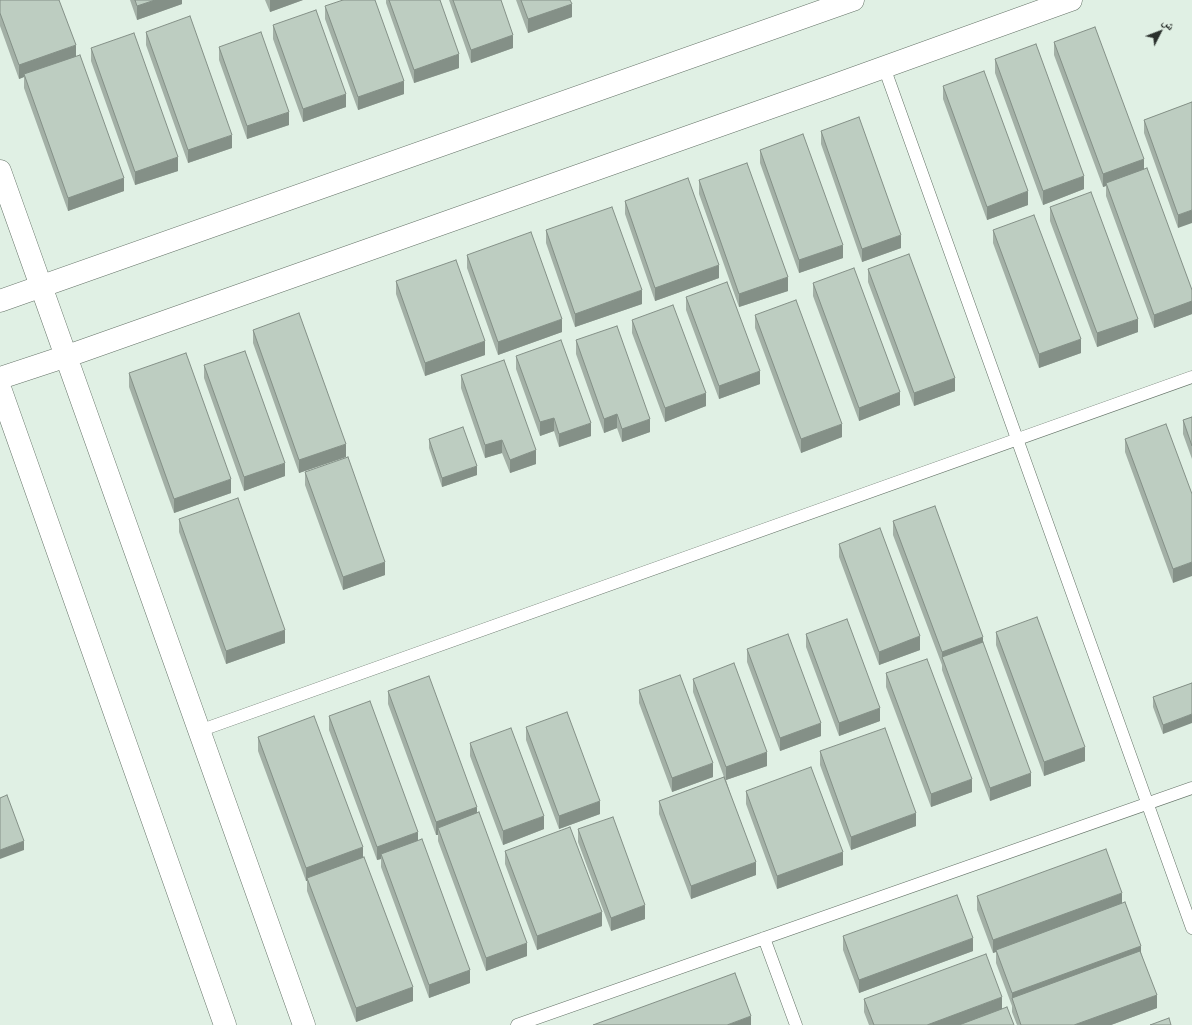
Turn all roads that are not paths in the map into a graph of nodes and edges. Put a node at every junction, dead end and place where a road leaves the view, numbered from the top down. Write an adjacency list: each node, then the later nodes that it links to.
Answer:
1 (853, 0): 5 (street)
2 (1071, 0): 3 (street)
3 (884, 67): 7 (street); 11 (lane)
4 (0, 171): 5 (street)
5 (42, 287): 6 (street); 7 (street)
6 (0, 301)
7 (66, 357): 9 (street); 12 (street)
8 (1192, 377): 11 (lane)
9 (0, 378)
10 (0, 388): 17 (street)
11 (1018, 440): 12 (lane); 14 (lane)
12 (199, 731): 18 (street)
13 (1192, 788): 14 (lane)
14 (1148, 804): 15 (lane); 16 (lane)
15 (1192, 928)
16 (764, 938): 19 (lane); 20 (lane)
17 (226, 1025)
18 (304, 1025)
19 (517, 1025)
20 (796, 1025)

